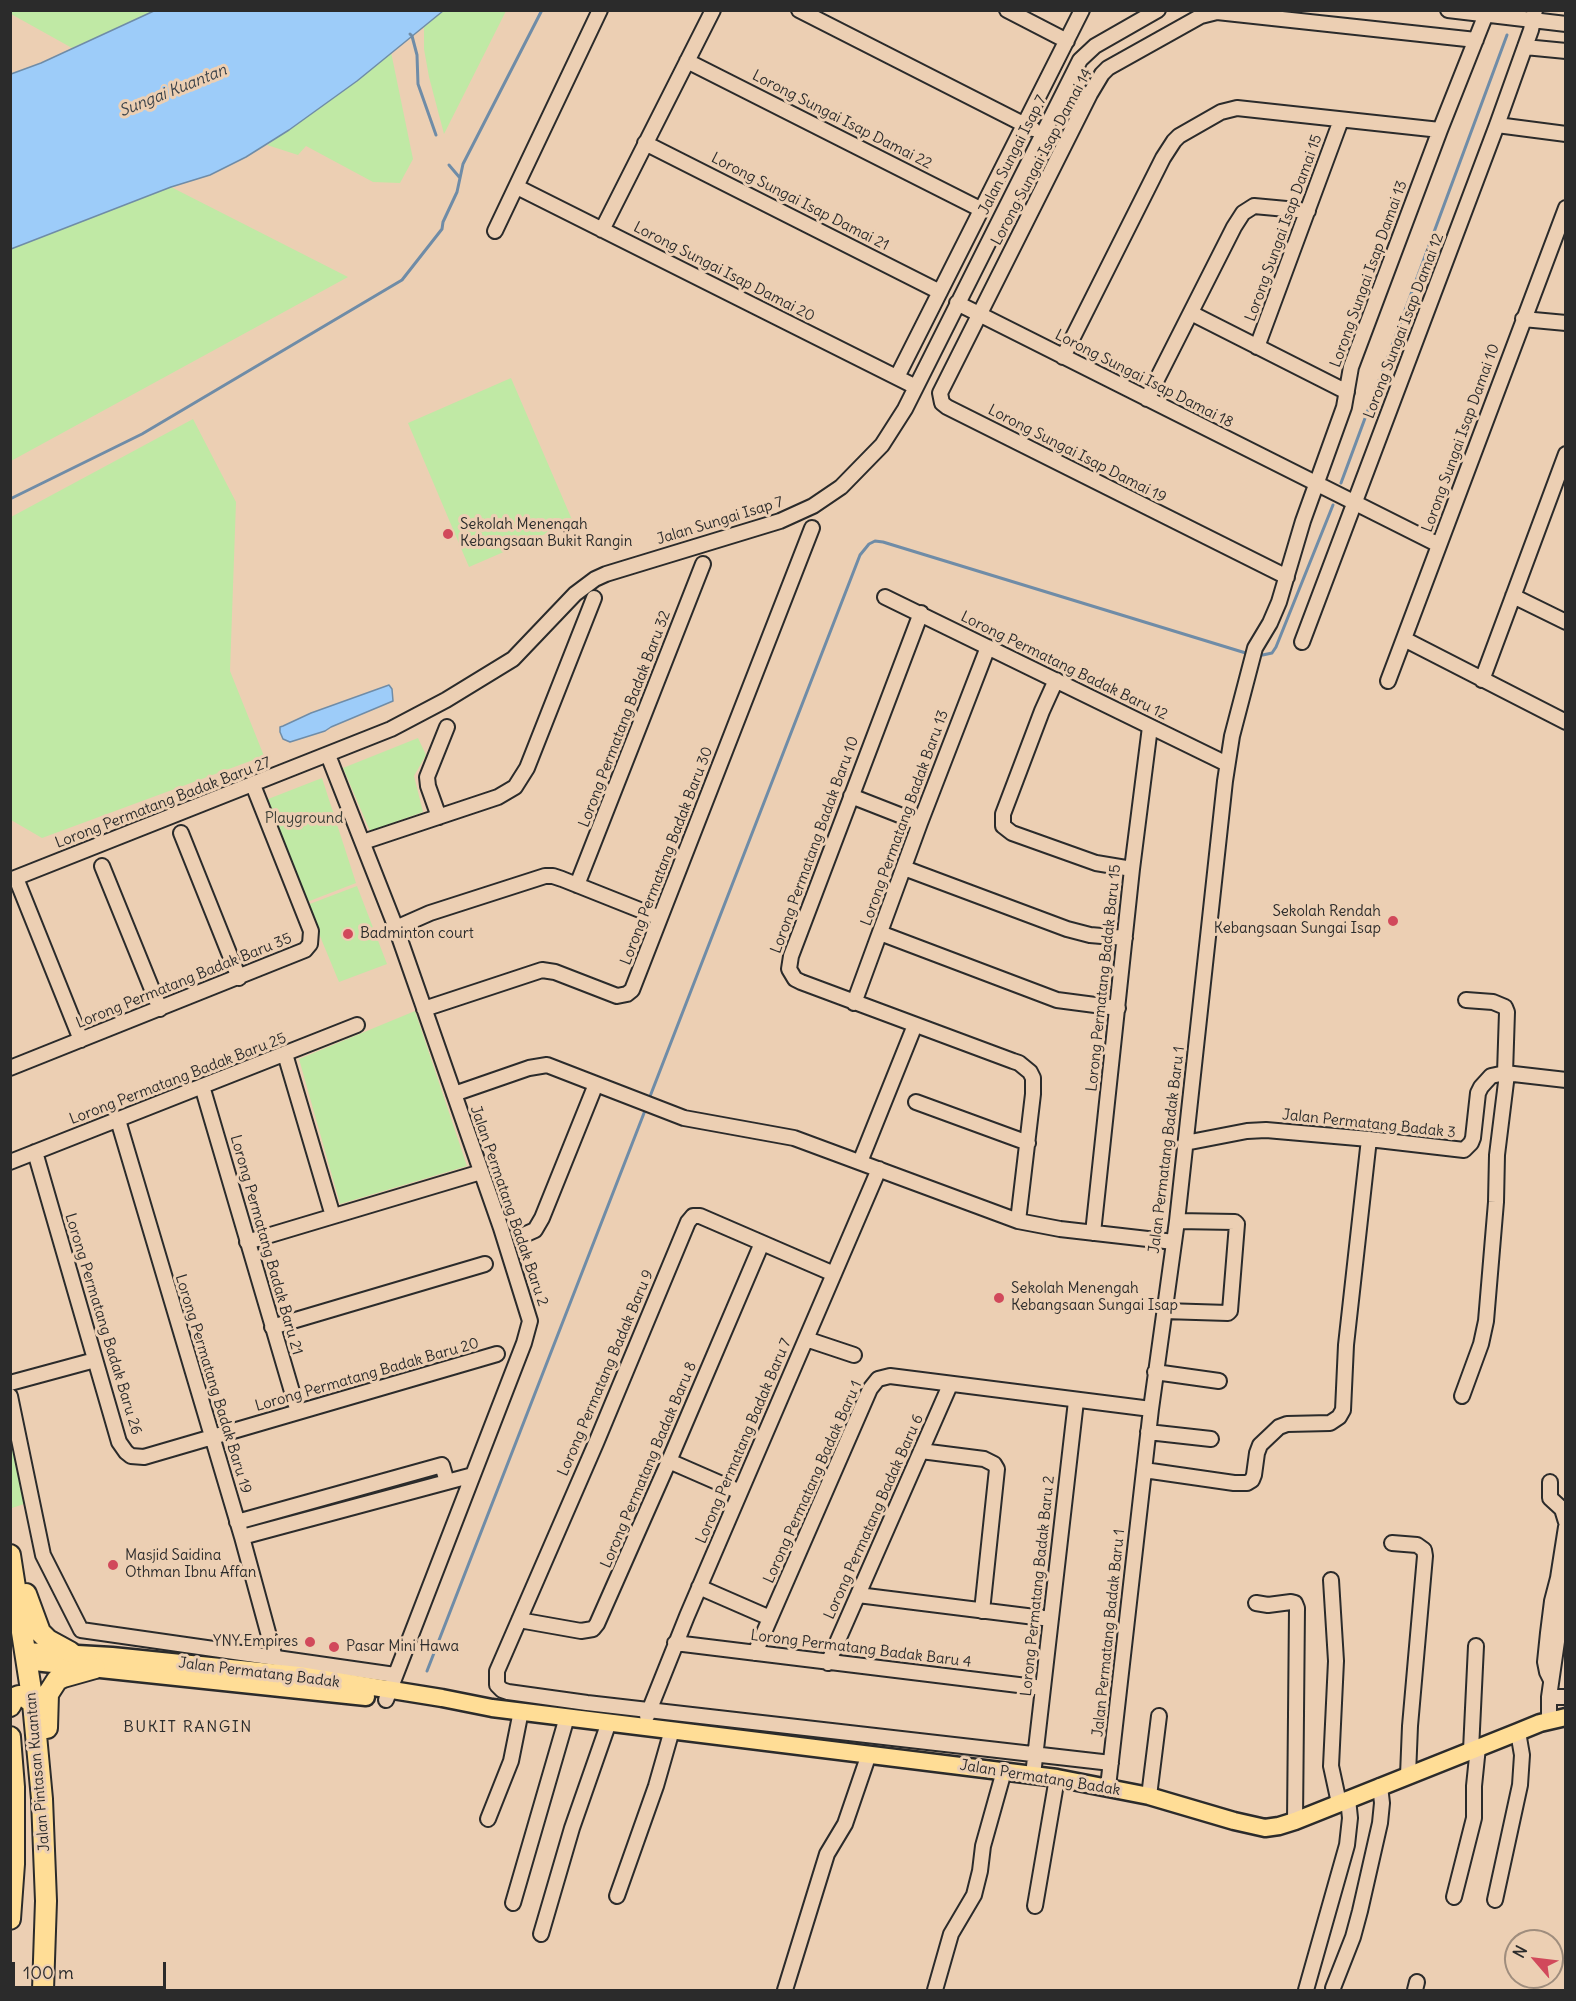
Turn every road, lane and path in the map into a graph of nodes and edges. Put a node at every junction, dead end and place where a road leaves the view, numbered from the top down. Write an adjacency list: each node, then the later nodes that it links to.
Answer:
1 (600, 10): 23 (street)
2 (712, 10): 15 (street)
3 (799, 10): 17 (street)
4 (1007, 10): 12 (street)
5 (1082, 10): 12 (street)
6 (1158, 10): 20 (street, Jalan Sungai Isap 7)
7 (1448, 10): 8 (street)
8 (1486, 14): 9 (street); 11 (street, Lorong Sungai Isap Damai 13)
9 (1535, 15): 10 (street); 13 (street, Lorong Sungai Isap Damai 12)
10 (1566, 24)
11 (1476, 40): 19 (street, Lorong Sungai Isap Damai 13); 33 (street, Lorong Sungai Isap Damai 14)
12 (1067, 41): 17 (street)
13 (1526, 47): 14 (street); 18 (street, Lorong Sungai Isap Damai 12)
14 (1566, 51)
15 (687, 61): 22 (street); 25 (street, Lorong Sungai Isap Damai 22)
16 (1341, 120): 19 (street); 26 (street, Lorong Sungai Isap Damai 15); 37 (street)
17 (1025, 125): 20 (street); 25 (street)
18 (1497, 126): 21 (street); 44 (street, Lorong Sungai Isap Damai 12)
19 (1440, 130): 40 (street, Lorong Sungai Isap Damai 13)
20 (1042, 133): 31 (street, Jalan Sungai Isap 7)
21 (1566, 134)
22 (645, 143): 27 (street); 30 (street, Lorong Sungai Isap Damai 21)
23 (517, 187): 27 (street, Lorong Sungai Isap Damai 20); 28 (street)
24 (1566, 208): 29 (street, Lorong Sungai Isap Damai 10)
25 (982, 210): 30 (street)
26 (1308, 211): 32 (street); 36 (street, Lorong Sungai Isap Damai 15)
27 (602, 230): 38 (street, Lorong Sungai Isap Damai 20)
28 (495, 231)
29 (1561, 235): 34 (street, Lorong Sungai Isap Damai 10)
30 (940, 292): 38 (street)
31 (957, 303): 33 (street, Lorong Sungai Isap Damai 18); 39 (street, Jalan Sungai Isap 7)
32 (1191, 313): 36 (street); 41 (street)
33 (980, 314): 37 (street, Lorong Sungai Isap Damai 18); 48 (street, Lorong Sungai Isap Damai 19)
34 (1523, 319): 35 (street); 46 (street, Lorong Sungai Isap Damai 10)
35 (1566, 323)
36 (1257, 347): 40 (street)
37 (1063, 357): 41 (street, Lorong Sungai Isap Damai 18)
38 (897, 377): 39 (street, Lorong Sungai Isap Damai 20)
39 (916, 387): 64 (street, Jalan Sungai Isap 7)
40 (1347, 392): 43 (street, Lorong Sungai Isap Damai 13)
41 (1147, 399): 43 (street, Lorong Sungai Isap Damai 18)
42 (1566, 454): 49 (street)
43 (1315, 484): 44 (street, Lorong Sungai Isap Damai 18); 48 (street, Lorong Sungai Isap Damai 13)
44 (1354, 503): 46 (street, Lorong Sungai Isap Damai 18); 55 (street, Lorong Sungai Isap Damai 12)
45 (812, 528): 77 (street, Lorong Permatang Badak Baru 30)
46 (1439, 545): 54 (street, Lorong Sungai Isap Damai 10)
47 (703, 564): 76 (street, Lorong Permatang Badak Baru 32)
48 (1287, 577): 57 (street, Lorong Sungai Isap Damai 13)
49 (1512, 596): 53 (street); 59 (street)
50 (885, 597): 52 (street, Lorong Permatang Badak Baru 12)
51 (594, 598): 68 (street)
52 (921, 613): 56 (street, Lorong Permatang Badak Baru 12); 67 (street, Lorong Permatang Badak Baru 10)
53 (1566, 622)
54 (1404, 639): 59 (street); 60 (street, Lorong Sungai Isap Damai 10)
55 (1302, 642)
56 (988, 647): 58 (street, Lorong Permatang Badak Baru 12); 69 (street, Lorong Permatang Badak Baru 13)
57 (1251, 662): 65 (street, Jalan Permatang Badak Baru 1)
58 (1056, 680): 63 (street, Lorong Permatang Badak Baru 12); 74 (street)
59 (1482, 680): 61 (street)
60 (1388, 681)
61 (1566, 722)
62 (447, 726): 68 (street)
63 (1150, 728): 65 (street, Lorong Permatang Badak Baru 12); 74 (street, Lorong Permatang Badak Baru 15)
64 (328, 755): 66 (street, Lorong Permatang Badak Baru 27); 71 (street, Jalan Permatang Badak Baru 2)
65 (1227, 764): 101 (street, Jalan Permatang Badak Baru 1)
66 (253, 785): 75 (street, Lorong Permatang Badak Baru 27); 81 (street, Lorong Permatang Badak Baru 35)
67 (851, 796): 69 (street); 83 (street, Lorong Permatang Badak Baru 10)
68 (439, 817): 71 (street)
69 (920, 823): 73 (street, Lorong Permatang Badak Baru 13)
70 (181, 832): 81 (street)
71 (363, 843): 78 (street, Jalan Permatang Badak Baru 2)
72 (102, 866): 85 (street)
73 (904, 868): 79 (street, Lorong Permatang Badak Baru 13); 80 (street)
74 (1132, 868): 80 (street, Lorong Permatang Badak Baru 15)
75 (13, 879): 89 (street)
76 (577, 885): 77 (street); 78 (street)
77 (660, 918): 86 (street, Lorong Permatang Badak Baru 30)
78 (396, 928): 86 (street, Jalan Permatang Badak Baru 2)
79 (880, 933): 83 (street, Lorong Permatang Badak Baru 13); 84 (street)
80 (1125, 938): 84 (street, Lorong Permatang Badak Baru 15)
81 (239, 978): 85 (street, Lorong Permatang Badak Baru 35)
82 (1466, 1000): 92 (street)
83 (854, 1003): 88 (street, Lorong Permatang Badak Baru 10)
84 (1118, 1008): 110 (street, Lorong Permatang Badak Baru 15)
85 (160, 1009): 89 (street, Lorong Permatang Badak Baru 35)
86 (424, 1010): 96 (street, Jalan Permatang Badak Baru 2)
87 (357, 1025): 90 (street, Lorong Permatang Badak Baru 25)
88 (915, 1025): 100 (street, Lorong Permatang Badak Baru 10); 104 (street)
89 (81, 1040): 91 (street, Lorong Permatang Badak Baru 35)
90 (285, 1054): 95 (street, Lorong Permatang Badak Baru 25); 107 (street)
91 (10, 1068)
92 (1506, 1073): 93 (street); 99 (street, Jalan Permatang Badak 3); 128 (street)
93 (1566, 1080)
94 (596, 1084): 96 (street); 104 (street); 111 (street)
95 (202, 1086): 98 (street, Lorong Permatang Badak Baru 25); 112 (street, Lorong Permatang Badak Baru 21)
96 (454, 1094): 106 (street, Jalan Permatang Badak Baru 2)
97 (916, 1102): 100 (street)
98 (118, 1120): 102 (street, Lorong Permatang Badak Baru 25); 133 (street, Lorong Permatang Badak Baru 19)
99 (1369, 1139): 101 (street, Jalan Permatang Badak 3); 137 (street)
100 (1028, 1143): 108 (street, Lorong Permatang Badak Baru 10)
101 (1185, 1143): 109 (street, Jalan Permatang Badak Baru 1)
102 (35, 1152): 103 (street, Lorong Permatang Badak Baru 25); 122 (street, Lorong Permatang Badak Baru 26)
103 (10, 1162)
104 (860, 1162): 105 (street)
105 (879, 1169): 108 (street); 116 (street, Lorong Permatang Badak Baru 7)
106 (481, 1172): 107 (street); 138 (street, Jalan Permatang Badak Baru 2)
107 (333, 1216): 112 (street)
108 (1018, 1221): 110 (street)
109 (1176, 1221): 113 (street, Jalan Permatang Badak Baru 1); 117 (street)
110 (1093, 1233): 113 (street)
111 (526, 1234)
112 (247, 1242): 118 (street, Lorong Permatang Badak Baru 21)
113 (1174, 1242): 117 (street, Jalan Permatang Badak Baru 1)
114 (762, 1243): 116 (street, Lorong Permatang Badak Baru 9); 136 (street, Lorong Permatang Badak Baru 8); 157 (street, Lorong Permatang Badak Baru 9)
115 (484, 1264): 118 (street)
116 (834, 1274): 119 (street, Lorong Permatang Badak Baru 7)
117 (1164, 1311): 123 (street, Jalan Permatang Badak Baru 1)
118 (272, 1327): 131 (street, Lorong Permatang Badak Baru 21)
119 (806, 1340): 121 (street); 141 (street, Lorong Permatang Badak Baru 7)
120 (497, 1354): 131 (street, Lorong Permatang Badak Baru 20)
121 (854, 1355)
122 (95, 1360): 125 (street); 133 (street, Lorong Permatang Badak Baru 26)
123 (1155, 1372): 124 (street); 130 (street, Jalan Permatang Badak Baru 1)
124 (1219, 1381)
125 (10, 1383)
126 (950, 1385): 129 (street, Lorong Permatang Badak Baru 1); 135 (street, Lorong Permatang Badak Baru 6); 155 (street, Lorong Permatang Badak Baru 1)
127 (10, 1396): 163 (street)
128 (1462, 1396)
129 (1076, 1401): 130 (street, Lorong Permatang Badak Baru 1); 156 (street, Lorong Permatang Badak Baru 2)
130 (1151, 1409): 132 (street, Jalan Permatang Badak Baru 1)
131 (298, 1412): 133 (street, Lorong Permatang Badak Baru 20)
132 (1148, 1432): 134 (street); 137 (street, Jalan Permatang Badak Baru 1)
133 (212, 1437): 142 (street, Lorong Permatang Badak Baru 19)
134 (1211, 1439)
135 (921, 1451): 152 (street, Lorong Permatang Badak Baru 6); 154 (street)
136 (669, 1461): 141 (street); 157 (street, Lorong Permatang Badak Baru 8)
137 (1144, 1470): 187 (street, Jalan Permatang Badak Baru 1)
138 (473, 1474): 139 (street); 167 (street, Jalan Permatang Badak Baru 2)
139 (447, 1482): 142 (street); 145 (street)
140 (1550, 1482): 143 (street)
141 (740, 1492): 151 (street, Lorong Permatang Badak Baru 7)
142 (237, 1522): 145 (street, Lorong Permatang Badak Baru 19)
143 (1566, 1522)
144 (1566, 1527): 166 (street)
145 (242, 1537): 163 (street, Lorong Permatang Badak Baru 19)
146 (1392, 1543): 190 (street)
147 (10, 1549): 160 (highway)
148 (10, 1555): 162 (highway, Jalan Pintasan Kuantan)
149 (1331, 1580): 196 (street)
150 (1566, 1580): 166 (street)
151 (699, 1587): 155 (street); 158 (street, Lorong Permatang Badak Baru 7)
152 (858, 1595): 154 (street); 164 (street, Lorong Permatang Badak Baru 6)
153 (1256, 1603): 198 (street)
154 (982, 1611): 156 (street)
155 (770, 1618): 161 (street, Lorong Permatang Badak Baru 1)
156 (1051, 1619): 168 (street, Lorong Permatang Badak Baru 2)
157 (519, 1620): 173 (street, Lorong Permatang Badak Baru 9)
158 (675, 1643): 161 (street, Lorong Permatang Badak Baru 4); 173 (street, Lorong Permatang Badak Baru 7)
159 (1476, 1646): 184 (street)
160 (70, 1652): 162 (main road, Jalan Permatang Badak); 167 (main road, Jalan Permatang Badak)
161 (755, 1653): 164 (street, Lorong Permatang Badak Baru 4)
162 (17, 1656): 165 (main road, Jalan Permatang Badak); 171 (highway, Jalan Pintasan Kuantan)
163 (275, 1658): 167 (street)
164 (828, 1662): 168 (street, Lorong Permatang Badak Baru 4)
165 (94, 1668): 167 (main road, Jalan Permatang Badak); 195 (highway)
166 (1551, 1680): 169 (street)
167 (391, 1688): 174 (main road, Jalan Permatang Badak)
168 (1043, 1688): 186 (street, Lorong Permatang Badak Baru 2)
169 (1549, 1697): 170 (street); 178 (street)
170 (1566, 1697)
171 (33, 1703): 172 (highway); 195 (highway, Jalan Pintasan Kuantan)
172 (10, 1706)
173 (649, 1710): 180 (street, Lorong Permatang Badak Baru 7); 186 (street)
174 (521, 1712): 176 (main road, Jalan Permatang Badak); 197 (street)
175 (1159, 1716): 194 (street)
176 (567, 1717): 179 (main road, Jalan Permatang Badak); 202 (street)
177 (1566, 1717): 178 (main road, Jalan Permatang Badak)
178 (1549, 1721): 182 (main road, Jalan Permatang Badak)
179 (609, 1722): 180 (main road, Jalan Permatang Badak); 205 (street)
180 (643, 1726): 181 (main road, Jalan Permatang Badak)
181 (672, 1730): 185 (main road, Jalan Permatang Badak); 199 (street)
182 (1518, 1732): 184 (main road, Jalan Permatang Badak); 201 (street)
183 (10, 1737): 204 (highway)
184 (1474, 1749): 190 (main road, Jalan Permatang Badak); 200 (street)
185 (869, 1754): 188 (main road, Jalan Permatang Badak); 208 (street)
186 (1035, 1754): 187 (street); 189 (street, Lorong Permatang Badak Baru 2)
187 (1111, 1763): 193 (street, Jalan Permatang Badak Baru 1)
188 (1004, 1771): 189 (main road, Jalan Permatang Badak); 209 (street)
189 (1033, 1774): 191 (main road, Jalan Permatang Badak)
190 (1408, 1775): 192 (main road, Jalan Permatang Badak)
191 (1058, 1778): 193 (main road, Jalan Permatang Badak); 203 (street)
192 (1380, 1786): 196 (main road, Jalan Permatang Badak); 206 (street)
193 (1108, 1787): 194 (main road, Jalan Permatang Badak)
194 (1149, 1796): 198 (main road, Jalan Permatang Badak)
195 (42, 1799): 207 (highway, Jalan Pintasan Kuantan)
196 (1344, 1801): 198 (main road, Jalan Permatang Badak); 210 (street)
197 (488, 1819)
198 (1295, 1821)
199 (617, 1896)
200 (1454, 1897)
201 (1495, 1900)
202 (513, 1904)
203 (1035, 1906)
204 (10, 1919)
205 (541, 1934)
206 (1333, 1988)
207 (43, 1990)
208 (785, 1990)
209 (935, 1990)
210 (1306, 1990)

